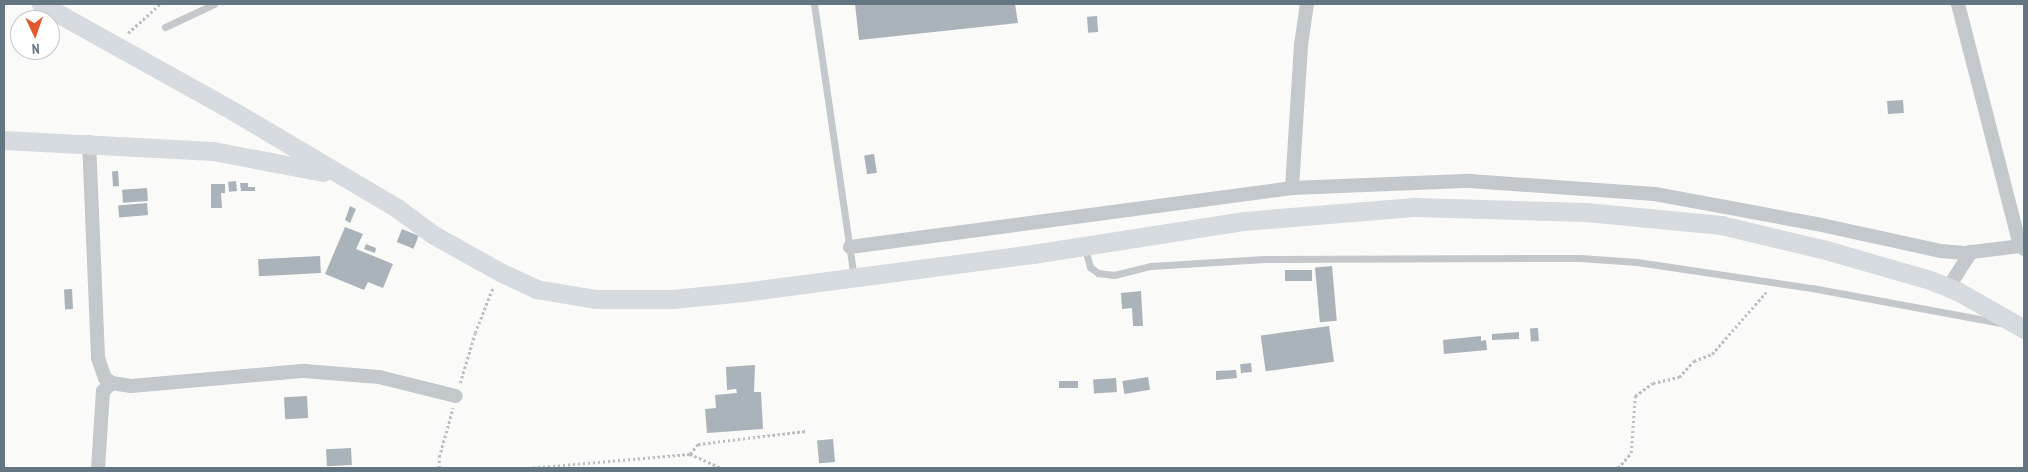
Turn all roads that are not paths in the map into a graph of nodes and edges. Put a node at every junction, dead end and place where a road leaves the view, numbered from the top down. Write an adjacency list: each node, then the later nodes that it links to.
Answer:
1 (41, 4): 9 (street)
2 (214, 4): 6 (lane)
3 (814, 4): 12 (lane)
4 (1307, 4): 10 (street)
5 (1958, 4): 13 (street)
6 (165, 27)
7 (4, 140): 8 (street)
8 (89, 142): 9 (street); 18 (street)
9 (334, 174): 15 (street)
10 (1292, 188): 12 (street); 14 (street)
11 (1084, 245): 15 (street); 16 (street); 17 (lane)
12 (850, 248): 15 (lane)
13 (2022, 248): 14 (street)
14 (1971, 252): 16 (street)
15 (854, 277)
16 (1948, 288): 17 (street)
17 (2024, 328)
18 (112, 383): 19 (street); 20 (street)
19 (456, 396)
20 (98, 468)

